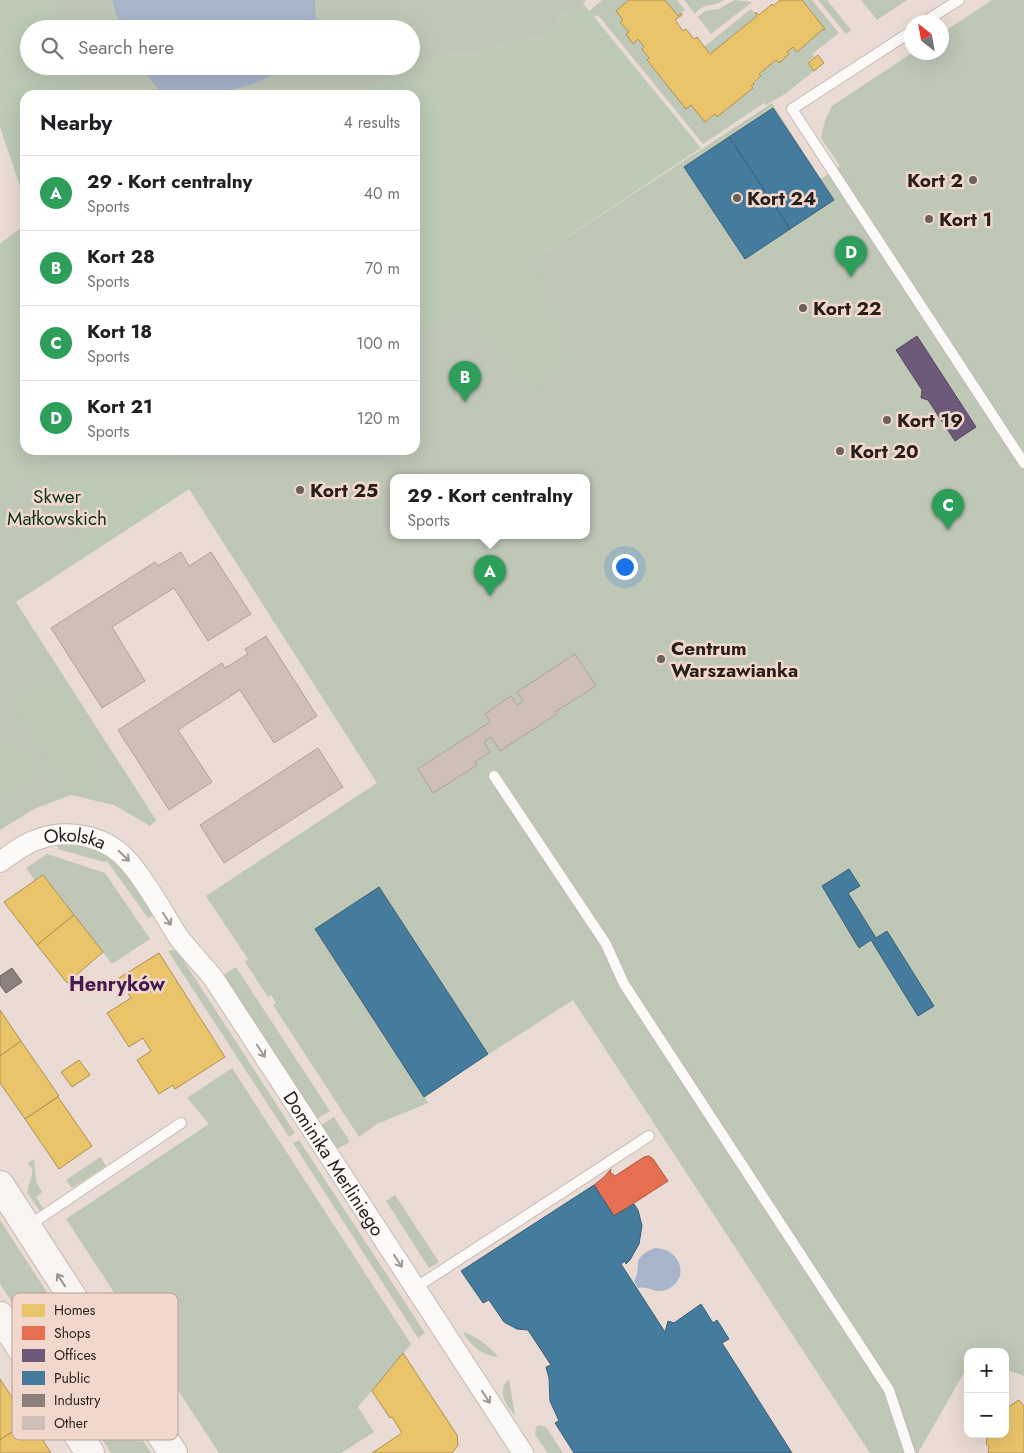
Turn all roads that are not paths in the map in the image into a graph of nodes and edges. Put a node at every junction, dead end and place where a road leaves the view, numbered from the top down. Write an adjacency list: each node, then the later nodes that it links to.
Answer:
1 (959, 0): 2 (lane)
2 (935, 15)
3 (904, 36): 4 (lane)
4 (1024, 464)
5 (494, 776): 21 (lane)
6 (0, 862): 7 (street, Okolska, one-way to 7)
7 (141, 878): 12 (street, Dominika Merliniego, one-way to 12)
8 (181, 1123): 11 (lane)
9 (649, 1136): 12 (lane)
10 (0, 1184): 11 (main road)
11 (27, 1226): 13 (main road, one-way to 11)
12 (415, 1288): 20 (street, Dominika Merliniego, one-way to 20)
13 (70, 1293)
14 (0, 1316): 15 (main road)
15 (12, 1334)
16 (81, 1440): 18 (main road)
17 (165, 1440): 19 (main road, one-way to 17)
18 (90, 1453)
19 (173, 1453)
20 (522, 1453)
21 (910, 1453)

